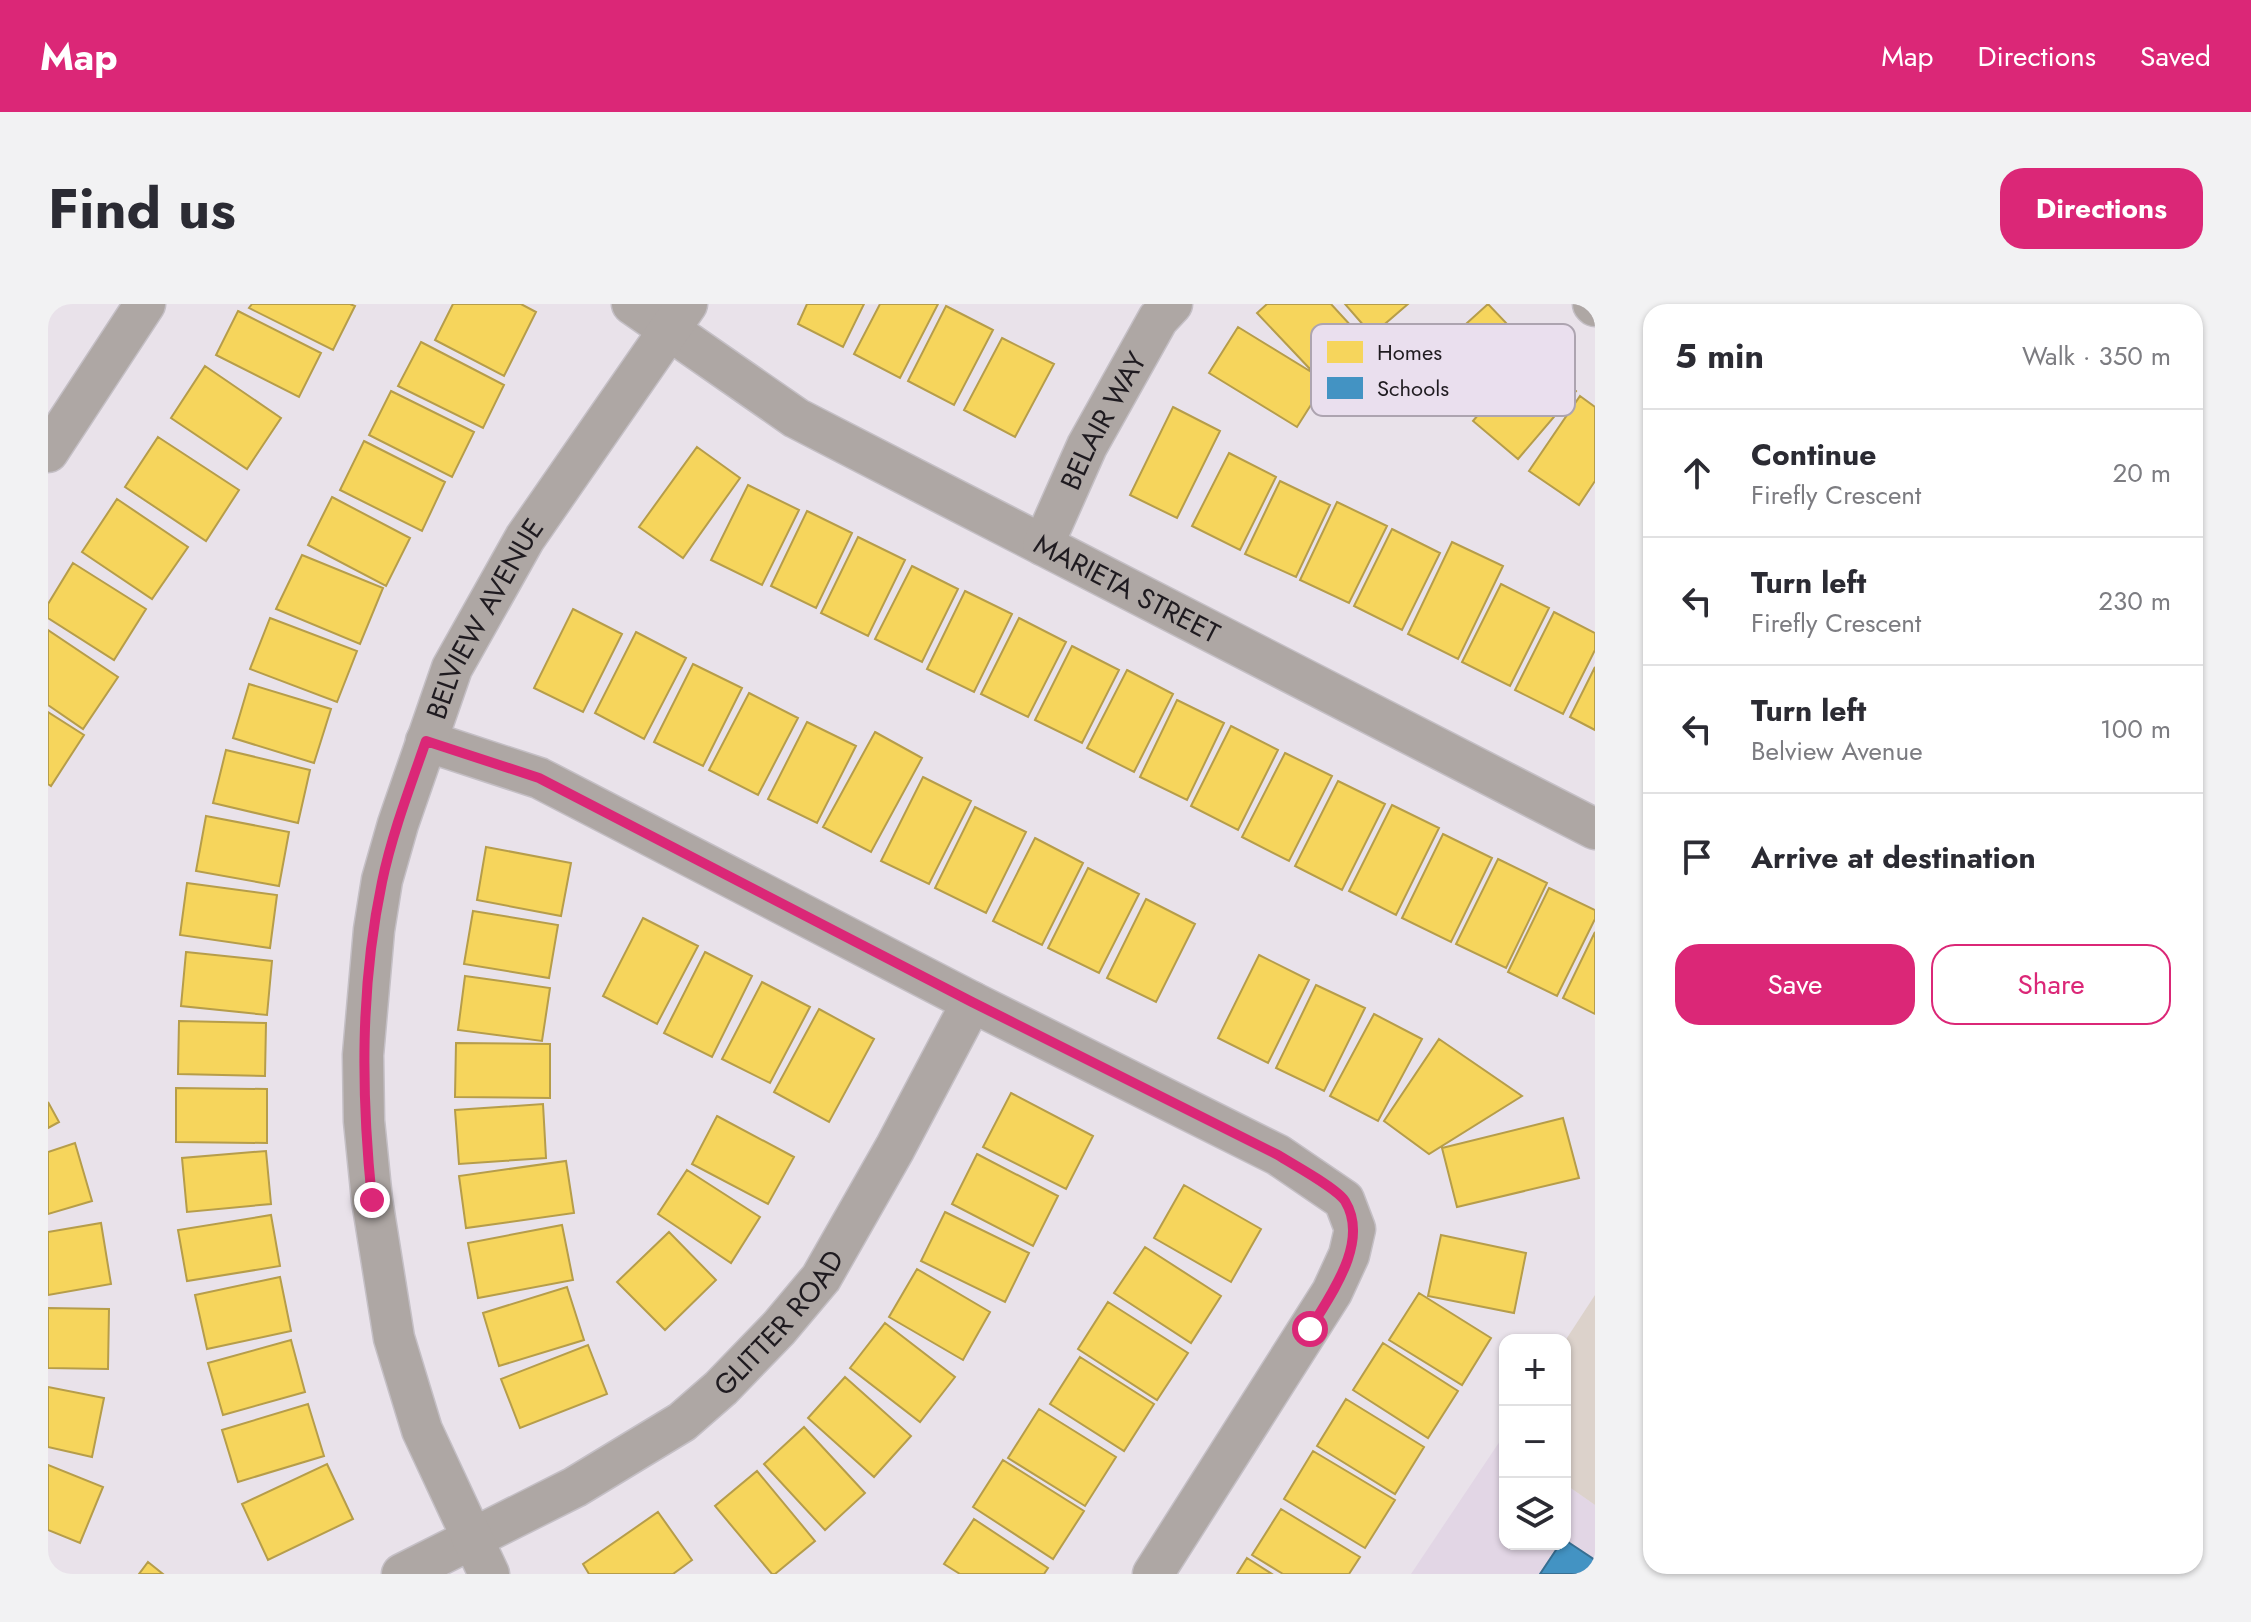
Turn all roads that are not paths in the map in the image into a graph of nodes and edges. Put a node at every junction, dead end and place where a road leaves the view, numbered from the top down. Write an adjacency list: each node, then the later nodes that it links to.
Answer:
1 (145, 304): 5 (street)
2 (632, 304): 4 (street, MARIETA STREET)
3 (1172, 304): 6 (street, BELAIR WAY)
4 (678, 316): 6 (street, MARIETA STREET); 7 (street, BELVIEW AVENUE)
5 (48, 452)
6 (1043, 545): 8 (street, MARIETA STREET)
7 (426, 741): 9 (street); 10 (street, BELVIEW AVENUE)
8 (1595, 829)
9 (972, 1002): 10 (street, GLITTER ROAD); 13 (street)
10 (473, 1537): 11 (street, GLITTER ROAD); 12 (street, BELVIEW AVENUE)
11 (402, 1574)
12 (489, 1574)
13 (1153, 1574)

